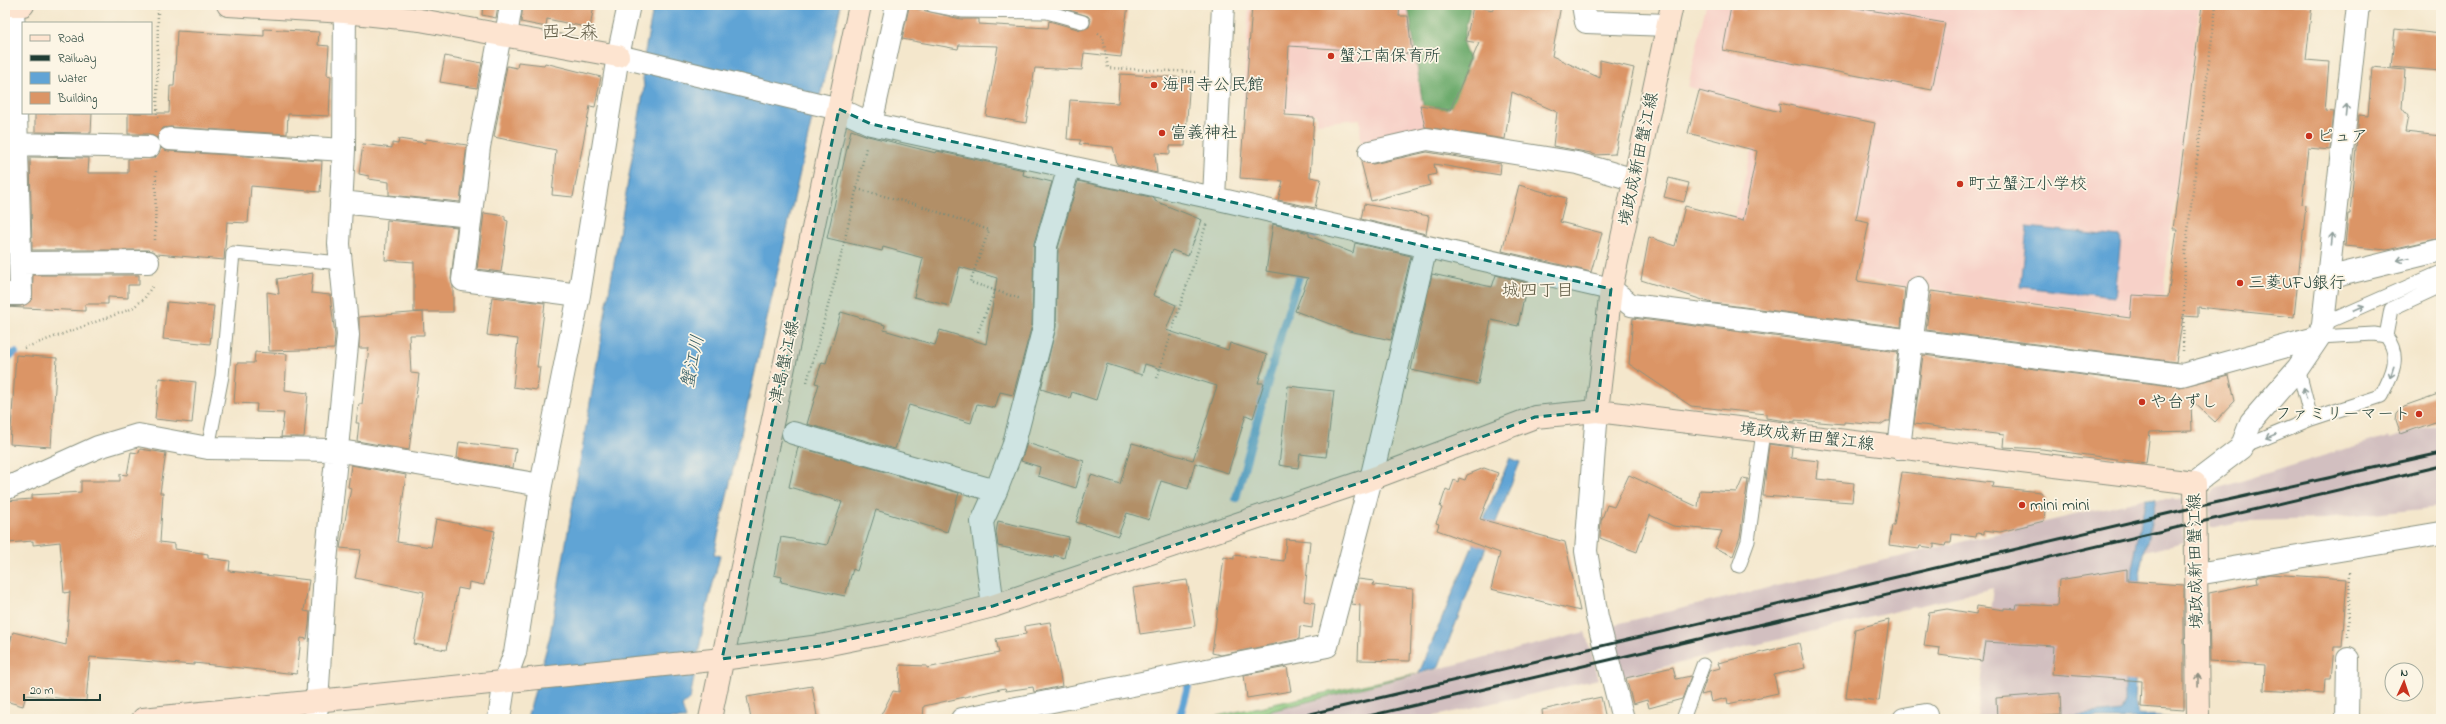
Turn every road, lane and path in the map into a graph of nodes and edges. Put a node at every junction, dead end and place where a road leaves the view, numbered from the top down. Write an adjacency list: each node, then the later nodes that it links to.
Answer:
1 (9, 5): 2 (main road)
2 (13, 5): 3 (main road); 24 (street)
3 (23, 5)
4 (158, 5): 23 (path)
5 (228, 5): 15 (main road)
6 (511, 5): 18 (street)
7 (629, 5): 19 (street)
8 (860, 5): 21 (main road, 津島蟹江線)
9 (897, 5): 22 (street)
10 (932, 5): 17 (lane)
11 (1223, 5): 20 (street)
12 (1583, 5): 16 (street)
13 (2216, 5): 55 (path)
14 (2358, 5): 41 (street, one-way to 14)
15 (345, 9): 18 (main road); 25 (street)
16 (1670, 15): 29 (main road, 境政成新田蟹江線)
17 (1082, 22): 20 (path)
18 (503, 36): 19 (main road); 34 (street)
19 (627, 58): 21 (street); 47 (street)
20 (1220, 73): 32 (street)
21 (834, 108): 22 (street); 77 (main road, 津島蟹江線)
22 (871, 124): 28 (street); 30 (path)
23 (163, 131): 25 (street)
24 (16, 144): 27 (street); 31 (street)
25 (344, 150): 33 (street)
26 (1370, 152): 29 (street)
27 (152, 155): 37 (path)
28 (1069, 167): 32 (street); 48 (street)
29 (1635, 180): 45 (main road, 境政成新田蟹江線)
30 (856, 189): 44 (path); 57 (path)
31 (11, 191): 38 (street)
32 (1214, 198): 35 (street); 56 (path)
33 (341, 202): 34 (street); 39 (street)
34 (470, 216): 47 (street)
35 (1426, 247): 45 (street); 66 (street)
36 (2441, 250): 41 (street, one-way to 41)
37 (152, 262): 38 (street); 53 (path)
38 (20, 263): 46 (street)
39 (341, 263): 62 (lane); 65 (street)
40 (2441, 272): 49 (lane, one-way to 40)
41 (2327, 278): 49 (street)
42 (2441, 286): 51 (lane)
43 (1918, 288): 52 (street)
44 (995, 290): 48 (path); 50 (path)
45 (1611, 290): 52 (street); 58 (main road, 境政成新田蟹江線)
46 (5, 294)
47 (579, 295): 68 (street)
48 (1044, 307): 70 (street)
49 (2321, 330): 51 (lane); 54 (street); 55 (street)
50 (978, 332)
51 (2386, 336): 59 (lane, one-way to 59)
52 (1911, 341): 55 (street); 63 (street)
53 (24, 348)
54 (2298, 368): 59 (lane, one-way to 54); 64 (street)
55 (2182, 375)
56 (1157, 378)
57 (806, 387)
58 (1597, 411): 60 (main road, 境政成新田蟹江線); 66 (main road); 86 (street)
59 (2311, 419): 64 (lane, one-way to 64)
60 (1763, 432): 63 (main road, 境政成新田蟹江線); 73 (lane)
61 (794, 433): 70 (street)
62 (208, 448): 65 (street); 69 (street)
63 (1900, 448): 67 (main road, 境政成新田蟹江線)
64 (2241, 448): 67 (street)
65 (335, 450): 68 (street); 80 (street)
66 (1371, 479): 75 (main road); 85 (street)
67 (2195, 483): 74 (main road, 境政成新田蟹江線)
68 (541, 485): 79 (street)
69 (5, 489)
70 (996, 491): 75 (street)
71 (2441, 533): 72 (street)
72 (2350, 550): 74 (street); 76 (path)
73 (1739, 566)
74 (2197, 574): 89 (main road, 境政成新田蟹江線, one-way to 74)
75 (993, 606): 77 (main road)
76 (2348, 659): 90 (street)
77 (712, 660): 79 (main road); 84 (main road, 津島蟹江線)
78 (1703, 665): 87 (lane)
79 (513, 679): 80 (main road); 83 (street)
80 (317, 709): 82 (main road)
81 (1926, 716): 88 (street)
82 (143, 719)
83 (499, 719)
84 (710, 719)
85 (962, 719)
86 (1623, 719)
87 (1682, 719)
88 (1904, 719)
89 (2198, 719)
90 (2346, 719)

